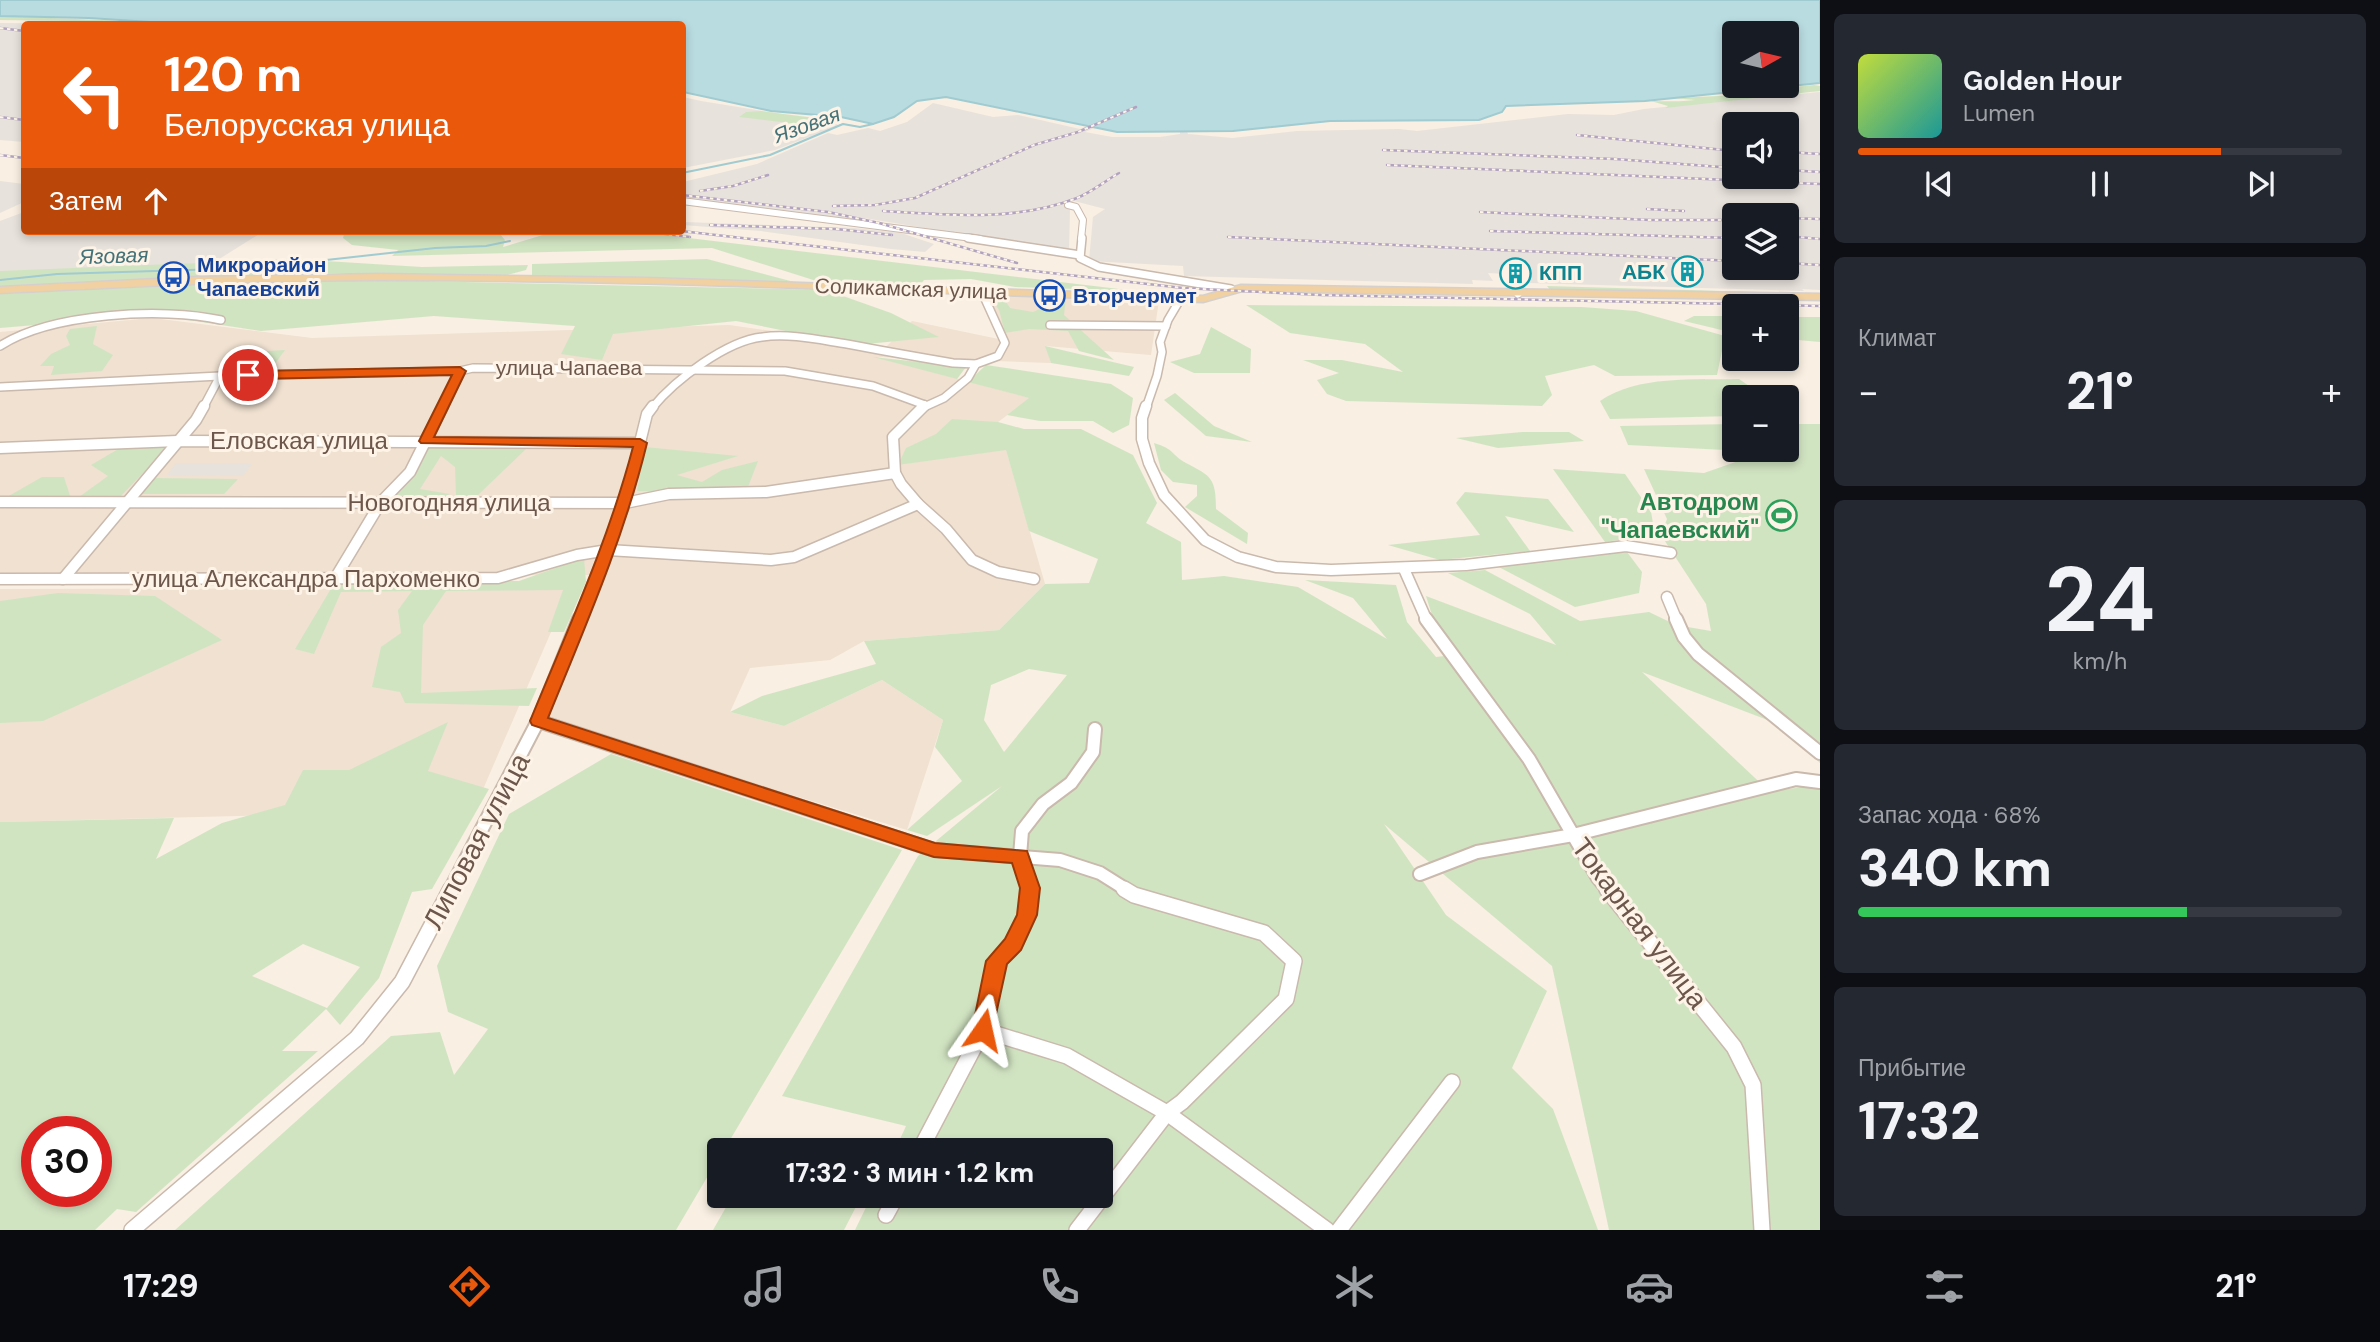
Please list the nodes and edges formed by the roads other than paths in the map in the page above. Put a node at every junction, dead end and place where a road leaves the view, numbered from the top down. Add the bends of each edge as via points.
1 (686, 201) edge
2 (1074, 205) dead end
3 (1080, 256) junction
4 (1504, 274) dead end
5 (1231, 289) junction
6 (0, 290) edge
7 (981, 290) junction
8 (1518, 294) junction
9 (1820, 297) edge
10 (1181, 299) junction
11 (221, 320) dead end
12 (1051, 325) dead end
13 (1166, 326) junction
14 (2, 340) edge
15 (976, 364) junction
16 (695, 368) junction
17 (460, 371) junction
18 (220, 376) junction
19 (0, 387) edge
20 (925, 405) junction
21 (178, 441) junction
22 (426, 441) junction
23 (640, 443) junction
24 (0, 448) edge
25 (895, 473) junction
26 (0, 502) edge
27 (126, 502) junction
28 (381, 502) junction
29 (625, 503) junction
30 (918, 504) junction
31 (608, 550) junction
32 (1671, 553) dead end
33 (1404, 569) junction
34 (0, 579) edge
35 (63, 579) junction
36 (1034, 579) dead end
37 (334, 580) junction
38 (1667, 597) dead end
39 (538, 721) junction
40 (1095, 729) dead end
41 (1820, 753) edge
42 (1820, 782) edge
43 (1573, 835) junction
44 (1020, 856) junction
45 (1420, 874) dead end
46 (983, 1030) junction
47 (1452, 1082) dead end
48 (1167, 1113) junction
49 (926, 1138) edge
50 (890, 1208) edge
51 (886, 1215) dead end
52 (132, 1230) edge
53 (1077, 1230) edge
54 (1327, 1230) edge
55 (1339, 1230) edge
56 (1762, 1230) edge

1 - 3 street via 899,227
2 - 3 street via 1083,220
3 - 5 street via 1099,267
4 - 8 street
5 - 8 main road, Соликамская улица
5 - 10 main road, Соликамская улица via 1210,298
6 - 7 main road, Соликамская улица via 381,276
7 - 10 main road, Соликамская улица
7 - 15 street via 1005,343 998,356
8 - 9 main road, Соликамская улица
10 - 13 street
11 - 14 street via 192,314 104,318
12 - 13 street
13 - 33 street via 1157,376 1142,418 1142,439 1164,495 1178,513 1205,540 1238,557 1276,567
15 - 16 street, Липовая улица via 784,336 749,340
15 - 20 street via 944,398
16 - 17 street, улица Чапаева
16 - 20 street, улица Чапаева via 813,375 873,386
16 - 23 street, Липовая улица via 670,386 647,414
17 - 18 street, улица Чапаева
17 - 22 street
18 - 19 street, улица Чапаева
18 - 21 street via 196,420
20 - 25 street via 893,437
21 - 22 street, Еловская улица
21 - 24 street, Еловская улица
21 - 27 street
22 - 23 street, Еловская улица
22 - 28 street via 410,472
23 - 29 street, Липовая улица
25 - 29 street, Новогодняя улица via 745,494 643,495
25 - 30 street
26 - 27 street, Новогодняя улица
27 - 28 street, Новогодняя улица
27 - 35 street
28 - 29 street, Новогодняя улица
28 - 37 street
29 - 31 street, Липовая улица
30 - 31 street, улица Александра Пархоменко via 800,555 771,560
30 - 36 street via 972,560 998,572
31 - 37 street, улица Александра Пархоменко via 498,578
31 - 39 street, Липовая улица
32 - 33 street via 1626,546
33 - 43 street, Токарная улица via 1428,624 1529,759
34 - 35 street, улица Александра Пархоменко
35 - 37 street, улица Александра Пархоменко
38 - 41 street via 1684,637 1698,654
39 - 44 street via 934,850
39 - 52 street, Липовая улица via 402,982 356,1038
40 - 44 street via 1093,752 1071,783 1043,804 1022,831
42 - 43 street via 1796,779
43 - 45 street via 1477,852
43 - 56 street, Токарная улица via 1598,877 1734,1047 1753,1085
44 - 46 street via 1030,888 1027,915 1013,944 997,961
44 - 48 street via 1060,860 1100,873 1134,895 1264,933 1294,961 1286,999
46 - 48 street via 1067,1055
46 - 49 street
47 - 55 street
48 - 53 street
48 - 54 street
50 - 51 street

